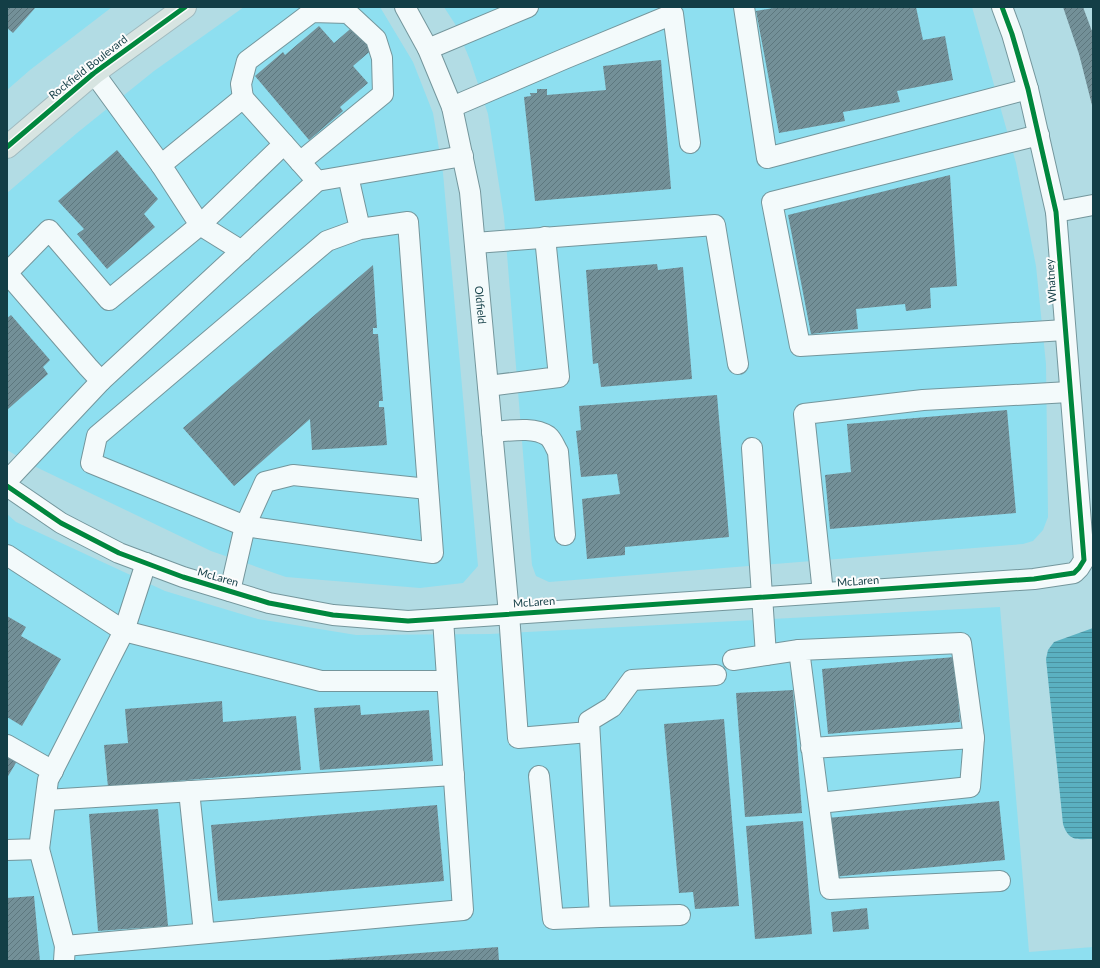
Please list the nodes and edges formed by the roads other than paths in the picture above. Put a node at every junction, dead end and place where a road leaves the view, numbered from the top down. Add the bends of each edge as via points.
1 (185, 7) edge
2 (405, 7) edge
3 (528, 7) edge
4 (744, 7) edge
5 (1002, 7) edge
6 (503, 12) edge
7 (428, 48) junction
8 (94, 73) junction
9 (1028, 89) junction
10 (243, 98) junction
11 (452, 107) junction
12 (1039, 135) junction
13 (690, 143) dead end
14 (284, 144) junction
15 (7, 147) edge
16 (463, 156) junction
17 (300, 162) junction
18 (161, 165) junction
19 (348, 176) junction
20 (317, 181) junction
21 (1093, 205) edge
22 (1056, 212) junction
23 (200, 225) junction
24 (360, 229) junction
25 (545, 237) junction
26 (475, 243) junction
27 (242, 251) junction
28 (1065, 330) junction
29 (738, 364) dead end
30 (101, 381) junction
31 (488, 386) junction
32 (1069, 392) junction
33 (492, 432) junction
34 (752, 448) dead end
35 (7, 481) edge
36 (7, 486) edge
37 (428, 489) junction
38 (245, 526) junction
39 (565, 535) dead end
40 (7, 555) edge
41 (1084, 560) joint
42 (146, 563) junction
43 (230, 591) junction
44 (823, 593) junction
45 (762, 597) junction
46 (509, 614) junction
47 (443, 619) junction
48 (124, 631) junction
49 (799, 650) junction
50 (766, 655) junction
51 (733, 660) dead end
52 (716, 675) dead end
53 (447, 681) junction
54 (589, 732) junction
55 (974, 738) junction
56 (7, 745) edge
57 (811, 748) junction
58 (53, 771) junction
59 (454, 775) junction
60 (539, 776) dead end
61 (189, 791) junction
62 (46, 800) junction
63 (819, 803) junction
64 (40, 849) junction
65 (7, 850) edge
66 (1000, 881) dead end
67 (680, 915) dead end
68 (600, 917) junction
69 (204, 933) junction
70 (65, 954) edge

1 - 8 main road, Rockfield Boulevard
2 - 7 street, Oldfield
3 - 6 street
4 - 9 street via 768,158
5 - 9 street, Whatney
6 - 7 street
7 - 11 street, Oldfield
8 - 15 main road, Rockfield Boulevard
8 - 18 street
9 - 12 street, Whatney
10 - 14 street
10 - 17 street via 240,84 247,61 312,12 348,13 376,39 382,58 383,94
10 - 18 street
11 - 13 street via 674,14
11 - 16 street, Oldfield
12 - 22 street, Whatney
12 - 28 street via 772,202 800,346
14 - 17 street
14 - 23 street
16 - 19 street
16 - 26 street, Oldfield via 470,192
17 - 20 street
18 - 23 street
19 - 20 street
19 - 24 street
20 - 27 street
21 - 22 street
22 - 28 street, Whatney
23 - 27 street
23 - 30 street via 109,300 49,230 7,273
24 - 37 street via 408,222
24 - 38 street via 327,241 97,436 91,463
25 - 26 street
25 - 29 street via 715,225
25 - 31 street via 559,377
26 - 31 street, Oldfield
27 - 30 street
28 - 32 street, Whatney
30 - 35 street
31 - 33 street, Oldfield
32 - 41 street, Whatney
32 - 44 street via 923,400 804,414
33 - 39 street via 527,430 548,436 554,443 558,452
33 - 46 street, Oldfield
34 - 45 street
36 - 42 street, McLaren via 61,523 119,553
37 - 38 street via 293,475 265,482
37 - 38 street via 433,553
38 - 43 street
40 - 48 street
41 - 44 street, McLaren via 1074,573 1034,579
42 - 43 street, McLaren
42 - 48 street
43 - 47 street, McLaren via 333,615 408,621
44 - 45 street, McLaren
45 - 46 street, McLaren
45 - 50 street
46 - 47 street, McLaren
46 - 54 street, Oldfield via 518,738
47 - 53 street
48 - 53 street via 321,681
48 - 58 street
49 - 50 street
49 - 55 street via 961,643
49 - 57 street
50 - 51 street
52 - 54 street via 632,680 612,707 588,720
53 - 59 street
54 - 68 street
55 - 57 street
55 - 63 street via 970,787
56 - 58 street
57 - 63 street
58 - 62 street via 48,780
59 - 61 street
59 - 69 street via 463,910
60 - 68 street via 554,919
61 - 62 street
61 - 69 street
62 - 64 street
63 - 66 street via 830,889
64 - 65 street
64 - 70 street
67 - 68 street
69 - 70 street

